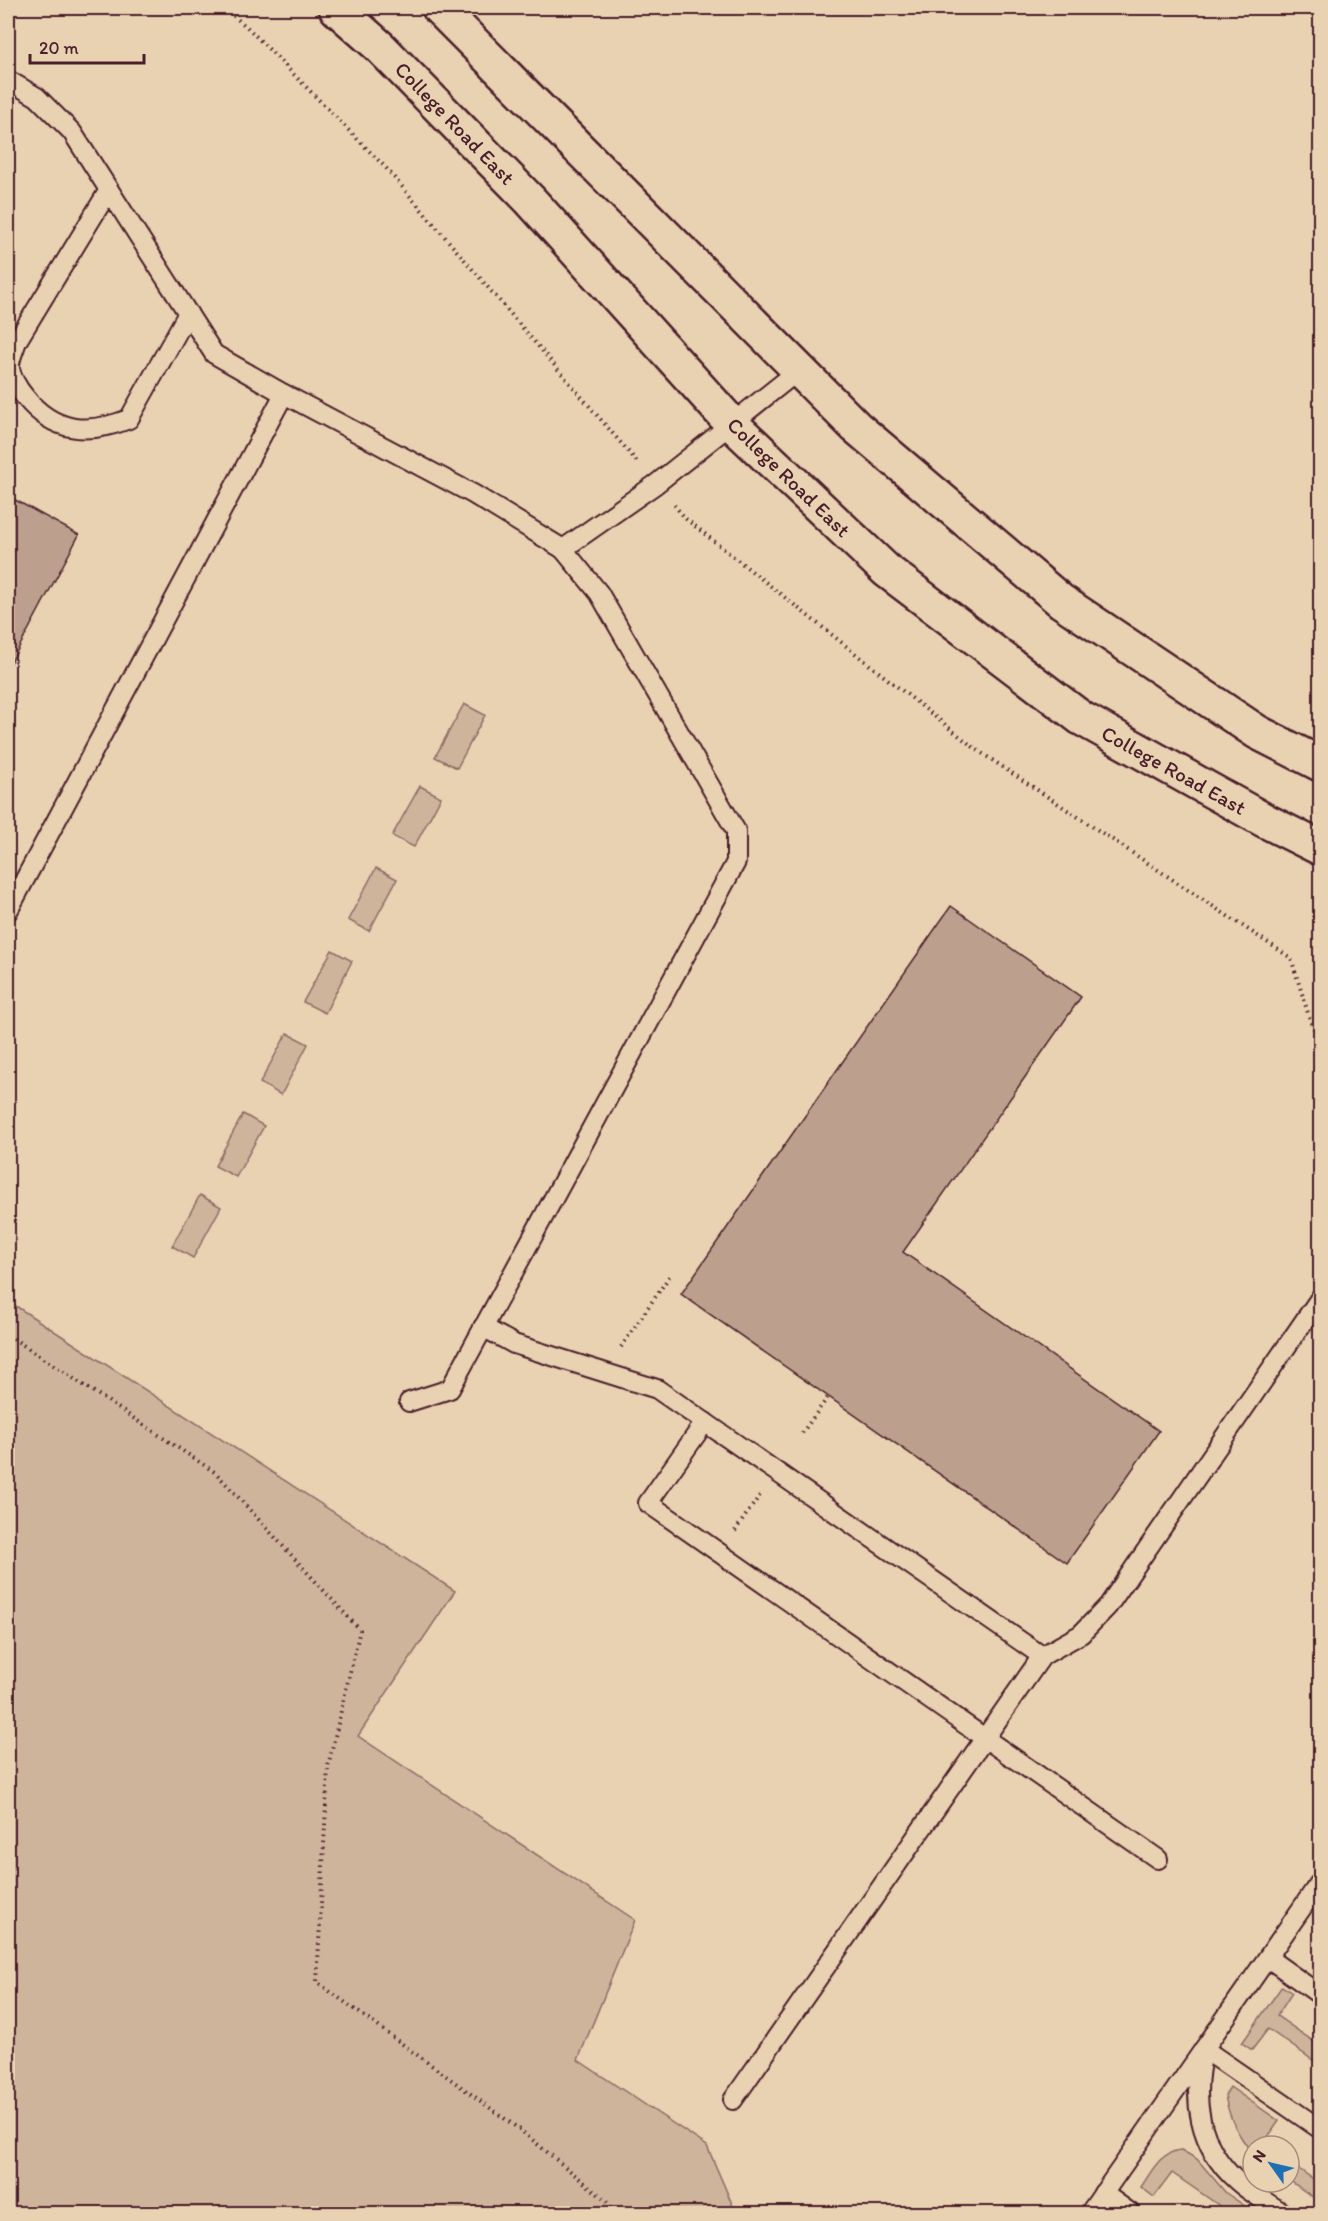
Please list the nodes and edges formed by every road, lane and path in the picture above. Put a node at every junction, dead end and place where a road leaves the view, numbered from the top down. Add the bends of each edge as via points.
1 (224, 8) edge
2 (336, 8) edge
3 (439, 8) edge
4 (8, 80) edge
5 (109, 190) junction
6 (188, 313) junction
7 (799, 370) junction
8 (284, 394) junction
9 (732, 424) junction
10 (656, 484) junction
11 (563, 549) junction
12 (1320, 764) edge
13 (1320, 848) edge
14 (8, 911) edge
15 (1320, 1036) edge
16 (671, 1274) dead end
17 (1320, 1298) edge
18 (483, 1327) junction
19 (8, 1335) edge
20 (621, 1348) dead end
21 (828, 1396) dead end
22 (409, 1402) dead end
23 (705, 1422) junction
24 (802, 1433) dead end
25 (762, 1492) dead end
26 (719, 1553) junction
27 (1042, 1656) junction
28 (985, 1737) junction
29 (1158, 1859) dead end
30 (1320, 1882) edge
31 (1268, 1958) junction
32 (1320, 1995) edge
33 (1204, 2049) junction
34 (733, 2100) dead end
35 (1320, 2129) edge
36 (1103, 2193) junction
37 (613, 2214) edge
38 (1089, 2214) edge
39 (1132, 2214) edge
40 (1284, 2214) edge

1 - 10 path via 386,168
2 - 9 street, College Road East via 380,47 530,200
3 - 7 street
4 - 5 lane via 37,97 72,132
5 - 6 lane
5 - 6 lane via 17,341 10,365 18,389 34,409 63,425 105,428 129,419
6 - 8 lane via 214,354
7 - 9 lane
7 - 12 street via 856,427 1061,601 1257,732
8 - 11 lane via 473,494
8 - 14 lane
9 - 10 lane
9 - 13 street, College Road East via 886,570 1080,718
10 - 11 lane
10 - 15 path via 686,519 977,750 1291,958 1312,1026
11 - 18 lane via 599,593 736,831 736,862
16 - 20 path
17 - 27 lane via 1108,1606 1081,1634
18 - 22 lane via 450,1389
18 - 23 lane via 514,1344 657,1389
19 - 37 path via 216,1473 360,1630 328,1766 316,1982 519,2129 608,2202
21 - 24 path
23 - 26 lane via 648,1503
23 - 27 lane
25 - 26 path
26 - 28 lane
27 - 28 lane
28 - 29 lane
28 - 34 lane
30 - 31 lane
31 - 32 lane
31 - 33 lane
33 - 35 lane
33 - 36 lane
33 - 40 lane via 1198,2071 1198,2111 1209,2148 1237,2181
36 - 38 lane
36 - 39 lane

